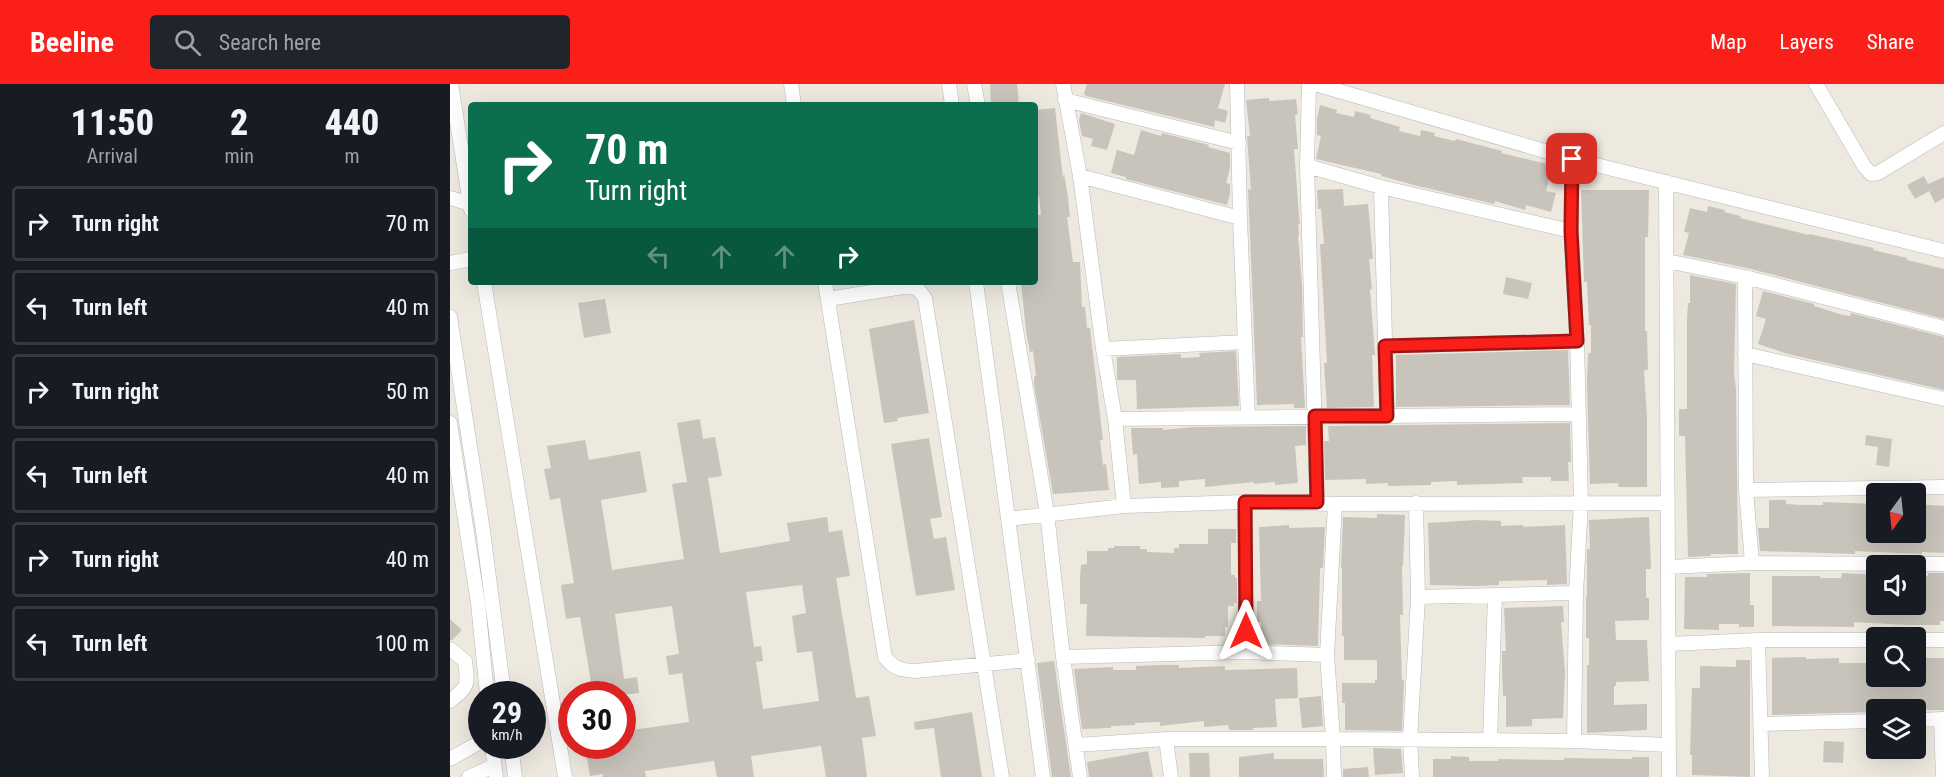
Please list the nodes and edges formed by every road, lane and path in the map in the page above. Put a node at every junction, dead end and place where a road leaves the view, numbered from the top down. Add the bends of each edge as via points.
1 (451, 84) edge
2 (791, 84) edge
3 (949, 84) edge
4 (974, 84) edge
5 (1063, 84) edge
6 (1237, 84) edge
7 (1309, 84) edge
8 (1315, 84) edge
9 (1816, 84) edge
10 (1065, 100) junction
11 (794, 102) edge
12 (952, 102) edge
13 (977, 102) edge
14 (1944, 133) edge
15 (1239, 143) junction
16 (1572, 159) junction
17 (1307, 166) junction
18 (1080, 176) junction
19 (1666, 182) junction
20 (1381, 187) junction
21 (468, 189) edge
22 (450, 198) edge
23 (468, 206) edge
24 (1240, 218) junction
25 (1571, 231) junction
26 (1944, 251) edge
27 (468, 260) edge
28 (1667, 261) junction
29 (450, 263) edge
30 (1744, 277) junction
31 (484, 285) edge
32 (826, 285) edge
33 (976, 285) edge
34 (1009, 285) edge
35 (828, 299) junction
36 (450, 317) edge
37 (1944, 328) edge
38 (1577, 341) junction
39 (1245, 342) junction
40 (1385, 346) junction
41 (1103, 349) junction
42 (1745, 354) junction
43 (1944, 399) edge
44 (1577, 414) junction
45 (1315, 416) junction
46 (1387, 416) junction
47 (1248, 417) junction
48 (1115, 419) junction
49 (450, 423) edge
50 (1944, 488) edge
51 (1746, 490) junction
52 (1245, 502) junction
53 (1317, 502) junction
54 (1416, 503) junction
55 (1581, 503) junction
56 (1668, 503) junction
57 (1335, 504) junction
58 (1124, 506) junction
59 (1047, 513) junction
60 (1008, 519) junction
61 (1752, 562) junction
62 (1944, 564) edge
63 (1668, 567) junction
64 (1576, 593) junction
65 (1494, 596) junction
66 (1418, 597) junction
67 (1758, 640) junction
68 (1866, 640) edge
69 (1926, 640) edge
70 (1944, 640) edge
71 (1668, 644) junction
72 (498, 646) junction
73 (482, 647) junction
74 (450, 649) edge
75 (1246, 652) junction
76 (1327, 655) junction
77 (1063, 657) junction
78 (1028, 660) junction
79 (984, 663) junction
80 (486, 681) edge
81 (502, 681) edge
82 (450, 701) edge
83 (1942, 719) edge
84 (1926, 720) edge
85 (1866, 721) edge
86 (1760, 724) junction
87 (1166, 739) junction
88 (1333, 739) junction
89 (1410, 740) junction
90 (1490, 740) junction
91 (1574, 741) junction
92 (1076, 745) junction
93 (1668, 745) junction
94 (468, 749) edge
95 (450, 759) edge
96 (513, 759) edge
97 (495, 771) edge
98 (469, 777) edge
99 (515, 777) edge
100 (565, 777) edge
101 (1002, 777) edge
102 (1043, 777) edge
103 (1080, 777) edge
104 (1172, 777) edge
105 (1334, 777) edge
106 (1413, 777) edge
107 (1669, 777) edge
108 (1762, 777) edge
109 (1942, 777) edge

1 - 21 street
2 - 11 street
3 - 12 street
4 - 13 street
5 - 10 street
6 - 15 street
7 - 17 street
8 - 16 street
9 - 14 street via 1871,174
10 - 15 street
10 - 18 street
15 - 24 street
16 - 19 street
16 - 25 street
17 - 20 street
17 - 45 street
18 - 24 street
18 - 41 street
19 - 26 street
19 - 28 street
20 - 25 street
20 - 40 street
22 - 23 street
24 - 39 street
25 - 38 street
27 - 29 street
28 - 30 street
28 - 56 street
30 - 37 street
30 - 42 street
31 - 100 street
32 - 35 street
33 - 60 street
34 - 59 street
35 - 79 street via 885,657 892,667 915,671
35 - 79 street via 903,287 917,288 925,298
36 - 72 street
38 - 40 street
38 - 44 street
39 - 41 street
39 - 47 street
40 - 46 street
41 - 48 street
42 - 43 street
42 - 51 street
44 - 46 street
44 - 55 street
45 - 46 street
45 - 47 street
45 - 53 street
47 - 48 street
48 - 58 street
49 - 73 street
50 - 51 street
51 - 61 street
52 - 53 street
52 - 58 street
52 - 75 street
53 - 57 street
54 - 55 street
54 - 57 street
54 - 66 street
55 - 56 street
55 - 64 street
56 - 63 street
57 - 76 street
58 - 59 street
59 - 60 street
59 - 77 street
60 - 78 street
61 - 62 street
61 - 63 street
63 - 71 street
64 - 65 street
64 - 91 street
65 - 66 street
65 - 90 street
66 - 89 street
67 - 68 street
67 - 71 street
67 - 86 street
69 - 70 street
71 - 93 street
72 - 73 street
72 - 81 street
73 - 80 street
74 - 82 street via 465,661 467,683
75 - 76 street
75 - 77 street
76 - 88 street
77 - 92 street
78 - 79 street
78 - 102 street
79 - 101 street
83 - 84 street
83 - 109 street
85 - 86 street
86 - 108 street
87 - 88 street
87 - 92 street
87 - 104 street
88 - 89 street
88 - 105 street
89 - 90 street
89 - 106 street
90 - 91 street
91 - 93 street
92 - 103 street
93 - 107 street
94 - 95 street
96 - 99 street
97 - 98 street

